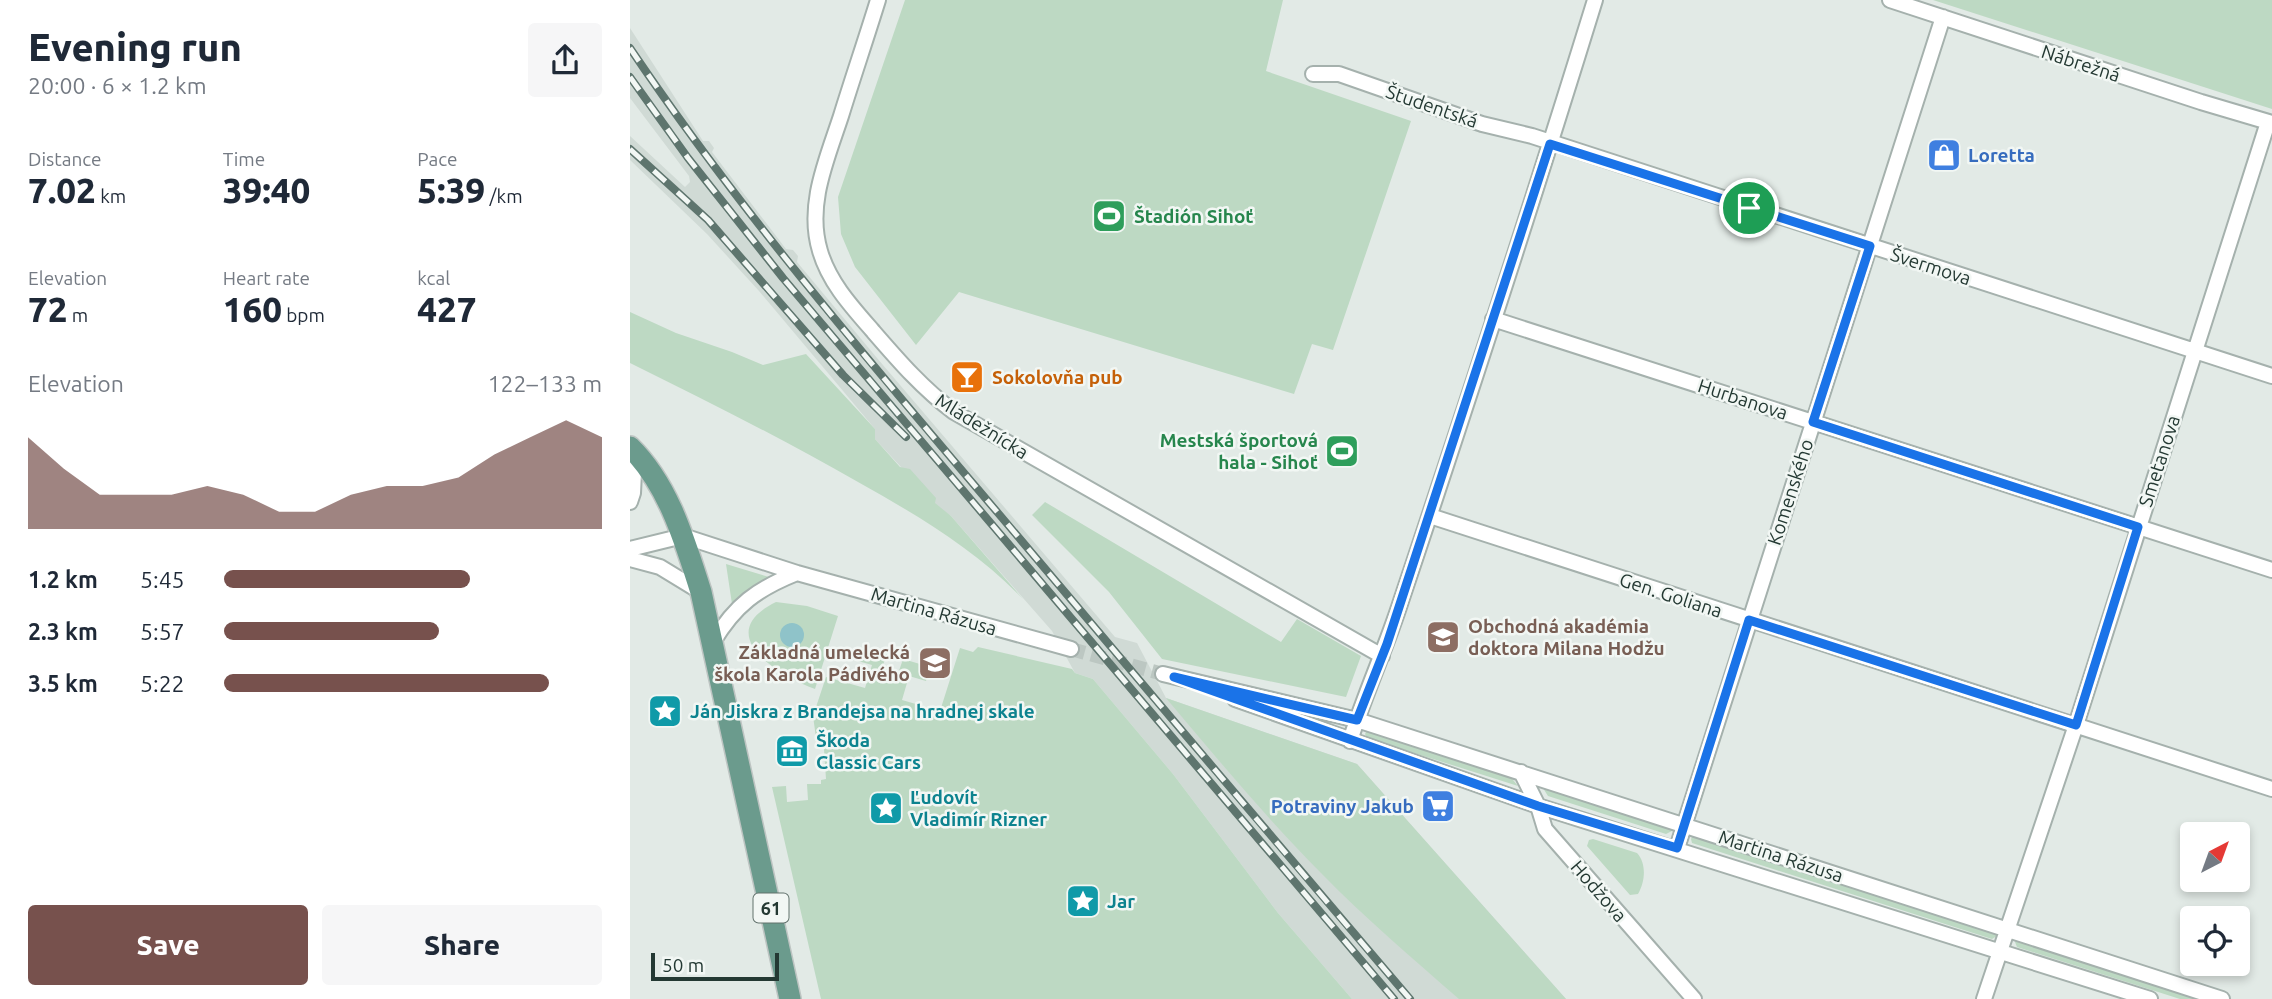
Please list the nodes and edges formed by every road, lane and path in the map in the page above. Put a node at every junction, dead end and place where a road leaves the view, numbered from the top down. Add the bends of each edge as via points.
1 (878, 0) edge
2 (1595, 0) edge
3 (1890, 0) edge
4 (1943, 17) junction
5 (1313, 74) dead end
6 (2270, 123) edge
7 (1550, 144) junction
8 (1870, 246) junction
9 (1493, 318) junction
10 (2195, 351) junction
11 (2272, 376) edge
12 (1813, 422) junction
13 (632, 450) edge
14 (630, 502) edge
15 (1430, 516) junction
16 (2138, 527) junction
17 (683, 536) junction
18 (630, 549) edge
19 (630, 559) edge
20 (2272, 570) edge
21 (797, 573) junction
22 (701, 592) junction
23 (1749, 620) junction
24 (713, 642) junction
25 (1071, 649) tunnel mouth
26 (1382, 656) junction
27 (1357, 720) junction
28 (2076, 725) junction
29 (1350, 741) junction
30 (1521, 772) junction
31 (2272, 789) edge
32 (1538, 806) junction
33 (1684, 825) junction
34 (1677, 848) junction
35 (2007, 929) junction
36 (2001, 951) junction
37 (790, 999) edge
38 (1694, 999) edge
39 (1984, 999) edge
40 (2150, 999) edge
41 (2222, 999) edge

1 - 26 street, Mládežnícka via 816,203 819,248 845,298 916,382 954,412
2 - 7 street
3 - 4 street, Nábrežná
4 - 6 street, Nábrežná
4 - 8 street, Komenského
5 - 7 street, Študentská via 1339,74
6 - 10 street, Smetanova
7 - 8 street, Švermova
7 - 9 street
8 - 10 street, Švermova
8 - 12 street, Komenského
9 - 12 street, Hurbanova
9 - 15 street
10 - 11 street, Švermova
10 - 16 street, Smetanova
12 - 16 street, Hurbanova
12 - 23 street, Komenského
13 - 14 street
13 - 17 main road, 61 via 659,484
15 - 23 street, Gen. Goliana
15 - 26 street
16 - 20 street, Hurbanova
16 - 28 street, Smetanova
17 - 18 street
17 - 21 street, Martina Rázusa
17 - 22 main road, 61
19 - 22 street via 660,567
21 - 24 street via 746,600
21 - 25 street, Martina Rázusa
22 - 24 main road, 61
23 - 28 street, Gen. Goliana
23 - 33 street, Komenského
24 - 37 main road, 61
26 - 27 street
27 - 29 street
27 - 29 street, Martina Rázusa via 1169,675
27 - 30 street, Martina Rázusa
28 - 31 street, Gen. Goliana
28 - 35 street, Smetanova
29 - 32 street, Martina Rázusa
30 - 32 street, Hodžova
30 - 33 street, Martina Rázusa
32 - 34 street, Martina Rázusa
32 - 38 street, Hodžova via 1545,829
33 - 34 street, Komenského
33 - 35 street, Martina Rázusa
34 - 36 street, Martina Rázusa
35 - 36 street, Smetanova
35 - 41 street, Martina Rázusa
36 - 39 street, Smetanova
36 - 40 street, Martina Rázusa

